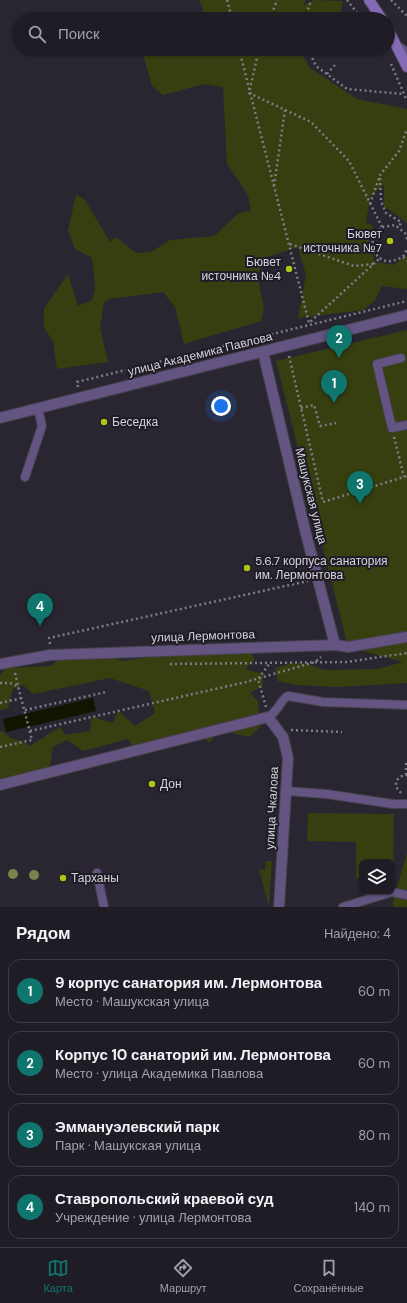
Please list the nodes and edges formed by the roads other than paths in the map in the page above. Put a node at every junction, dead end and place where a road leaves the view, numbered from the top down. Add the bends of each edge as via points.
1 (370, 0) edge
2 (378, 12) edge
3 (396, 44) joint
4 (407, 52) edge
5 (407, 67) edge
6 (407, 315) edge
7 (263, 352) junction
8 (401, 358) dead end
9 (38, 409) junction
10 (0, 418) edge
11 (407, 425) edge
12 (25, 477) dead end
13 (407, 637) edge
14 (335, 645) junction
15 (0, 664) edge
16 (407, 705) edge
17 (268, 717) junction
18 (0, 785) edge
19 (286, 791) junction
20 (407, 804) edge
21 (97, 873) dead end
22 (395, 893) edge
23 (382, 895) edge
24 (407, 895) edge
25 (104, 907) edge
26 (279, 907) edge
27 (343, 907) edge

1 - 2 street
3 - 4 lane
3 - 5 street
6 - 7 street, улица Академика Павлова
7 - 9 street, улица Академика Павлова
7 - 14 street, Машукская улица
8 - 11 lane via 377,364 392,428
9 - 10 street, улица Академика Павлова
9 - 12 lane via 42,426
13 - 14 street, улица Лермонтова via 348,646
14 - 15 street, улица Лермонтова via 50,654
16 - 17 lane via 323,702 288,696 276,713
17 - 18 street
17 - 19 street, улица Чкалова via 286,743
19 - 20 lane
19 - 26 street, улица Чкалова
21 - 25 lane
22 - 24 lane
23 - 27 lane

